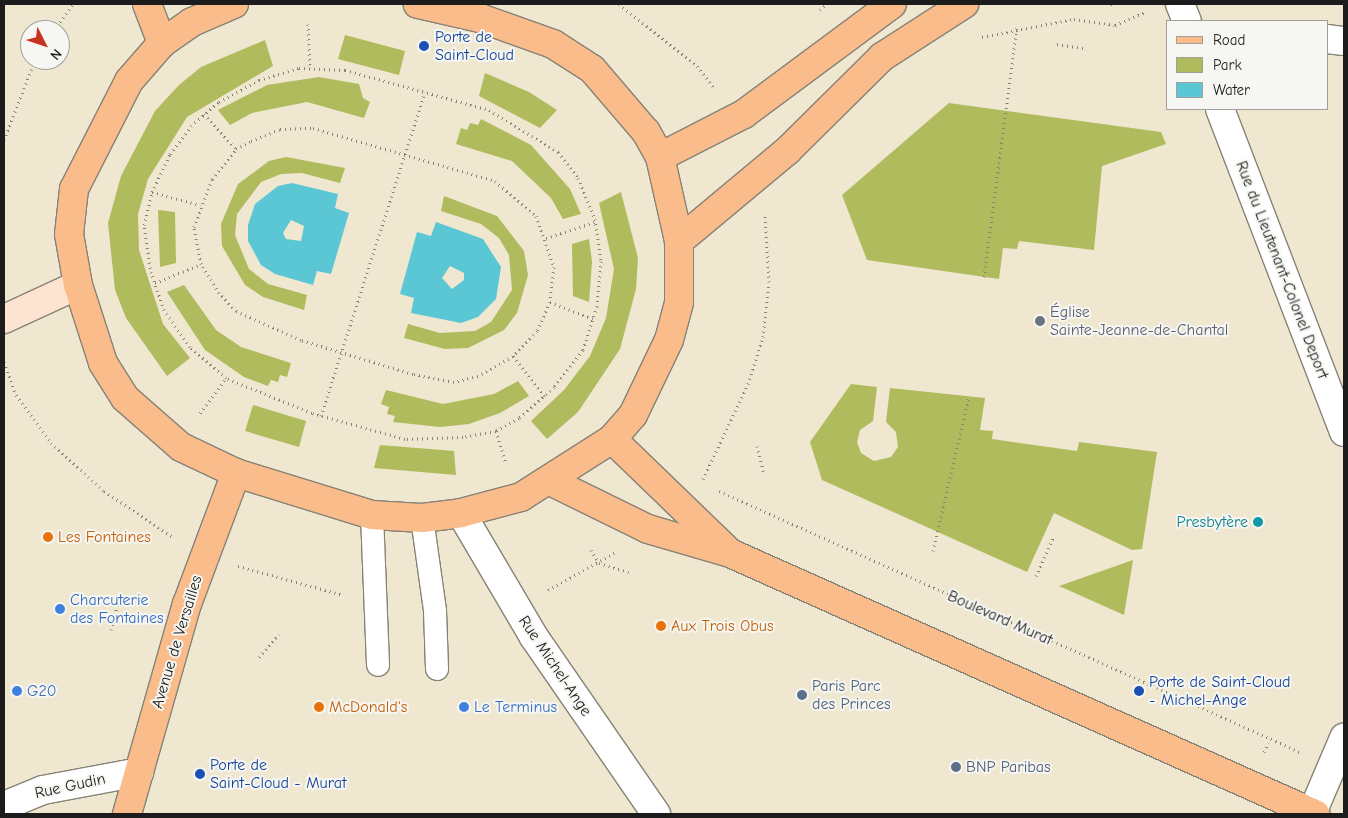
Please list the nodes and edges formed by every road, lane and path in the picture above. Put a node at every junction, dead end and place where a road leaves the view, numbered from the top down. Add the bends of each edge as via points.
1 (73, 4) edge
2 (147, 4) edge
3 (234, 4) edge
4 (418, 4) edge
5 (618, 4) edge
6 (892, 4) edge
7 (952, 6) edge
8 (61, 20) edge
9 (1130, 21) dead end
10 (308, 24) dead end
11 (1328, 39) edge
12 (1344, 41) edge
13 (162, 44) junction
14 (1057, 44) dead end
15 (1087, 50) dead end
16 (697, 66) dead end
17 (310, 68) junction
18 (31, 70) edge
19 (425, 92) junction
20 (1220, 110) edge
21 (204, 114) junction
22 (4, 140) edge
23 (236, 149) junction
24 (404, 154) junction
25 (660, 156) junction
26 (152, 192) junction
27 (200, 205) junction
28 (765, 211) dead end
29 (596, 222) junction
30 (546, 238) junction
31 (679, 241) junction
32 (201, 264) junction
33 (984, 277) dead end
34 (155, 282) junction
35 (78, 285) junction
36 (550, 302) junction
37 (4, 319) edge
38 (593, 319) junction
39 (341, 355) junction
40 (513, 356) junction
41 (4, 362) edge
42 (226, 378) junction
43 (544, 396) junction
44 (969, 396) dead end
45 (200, 413) dead end
46 (321, 416) junction
47 (496, 431) junction
48 (1344, 432) edge
49 (612, 439) junction
50 (757, 446) dead end
51 (718, 453) dead end
52 (507, 466) dead end
53 (236, 472) junction
54 (764, 475) dead end
55 (550, 481) junction
56 (701, 482) dead end
57 (461, 513) junction
58 (372, 515) junction
59 (422, 518) junction
60 (162, 531) dead end
61 (1053, 538) dead end
62 (591, 550) dead end
63 (619, 550) dead end
64 (933, 551) dead end
65 (730, 553) junction
66 (599, 563) junction
67 (629, 572) dead end
68 (1036, 576) dead end
69 (550, 590) dead end
70 (119, 598) dead end
71 (111, 630) dead end
72 (279, 634) dead end
73 (259, 657) dead end
74 (378, 665) dead end
75 (437, 669) dead end
76 (1344, 738) edge
77 (1301, 752) dead end
78 (139, 772) junction
79 (4, 806) edge
80 (127, 814) edge
81 (656, 814) edge
82 (1313, 814) edge

1 - 8 path
2 - 13 main road
3 - 13 main road via 192,22
4 - 25 main road via 480,18 561,49 592,69 646,132
5 - 16 path
6 - 25 main road via 744,114
7 - 31 main road via 882,57 787,151
9 - 33 path via 1116,25 1074,20 1017,27
10 - 17 path
11 - 12 street
13 - 35 main road via 130,82 74,189 69,234
14 - 15 path
17 - 19 path via 345,70
17 - 21 path via 259,80
18 - 22 path
19 - 24 path
19 - 29 path via 489,110 558,152 578,178
20 - 48 street, Rue du Lieutenant-Colonel Deport
21 - 23 path
21 - 26 path via 170,154
23 - 24 path via 280,129 313,128
23 - 27 path via 212,179
24 - 30 path via 495,182 536,216
24 - 39 path
25 - 31 main road
26 - 27 path
26 - 34 path via 144,225
27 - 32 path via 194,227
28 - 51 path via 769,282 763,337
29 - 30 path
29 - 38 path via 601,261
30 - 36 path via 554,267
31 - 49 main road via 679,302 669,340 633,415
32 - 34 path
32 - 39 path via 236,311
34 - 42 path via 164,310 190,347
35 - 37 main road
35 - 53 main road via 103,363 125,398 181,447
36 - 38 path
36 - 40 path via 537,331
38 - 43 path via 583,350
39 - 40 path via 454,382 478,376
39 - 46 path
40 - 43 path
41 - 60 path via 16,395 51,443 104,491
42 - 45 path
42 - 46 path
43 - 47 path via 519,418
44 - 64 path
46 - 47 path via 405,439
47 - 52 path
49 - 55 main road
49 - 65 main road
50 - 54 path
53 - 58 main road
53 - 78 main road, Avenue de Versailles via 187,604
55 - 57 main road via 521,497
55 - 65 main road via 648,529
56 - 77 path, Boulevard Murat
57 - 59 main road
57 - 81 street, Rue Michel-Ange via 534,637
58 - 59 main road
58 - 74 lane
59 - 75 lane via 435,611
61 - 68 path
62 - 66 path
63 - 66 path
65 - 82 main road
66 - 67 path
66 - 69 path
70 - 71 path
72 - 73 path
76 - 82 street
78 - 79 street, Rue Gudin via 42,790
78 - 80 main road, Avenue de Versailles

